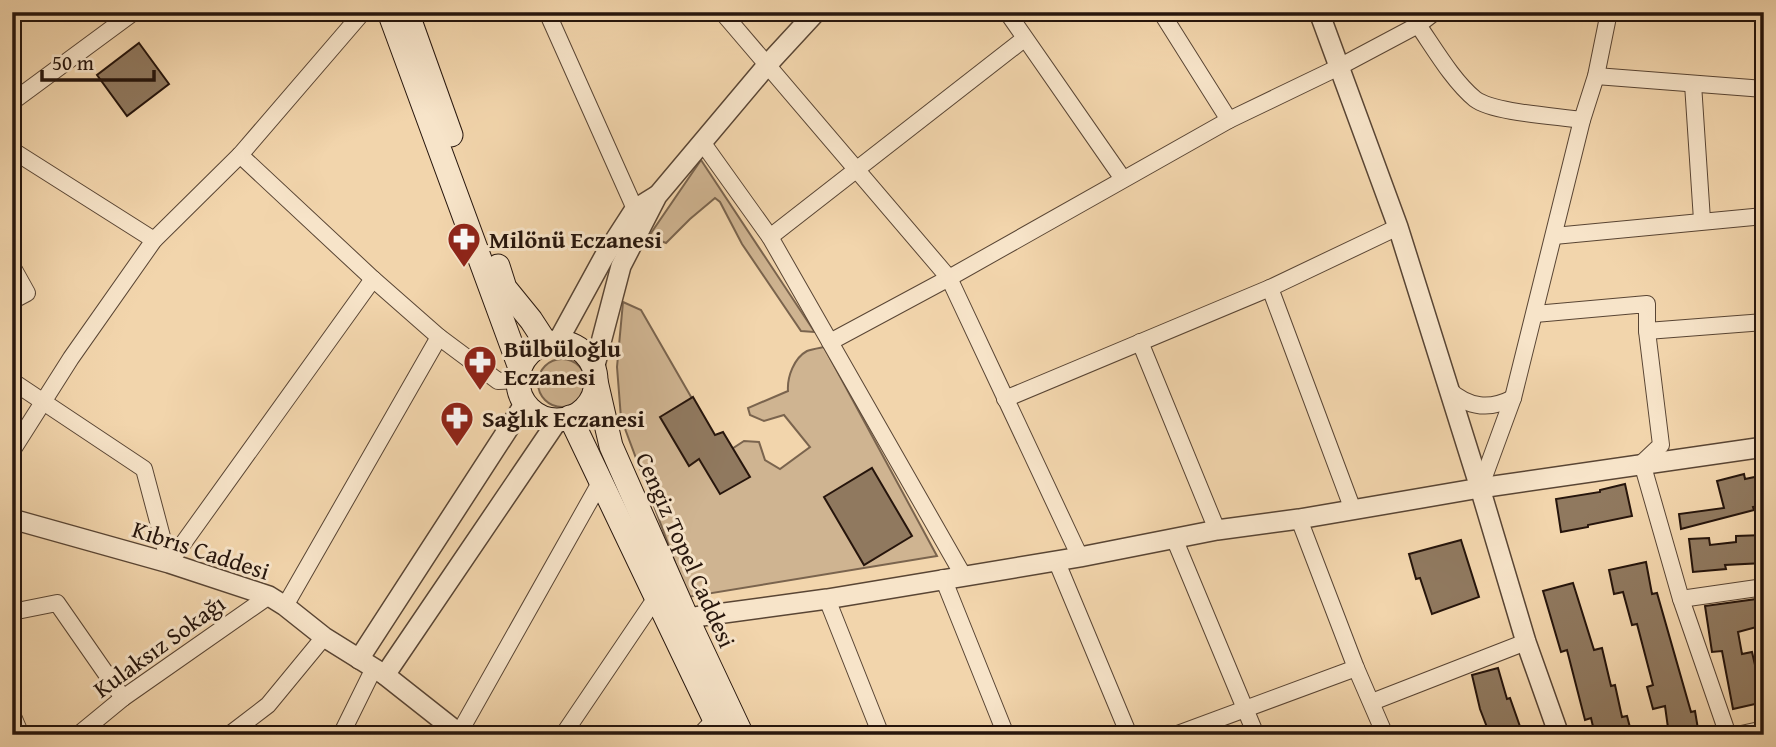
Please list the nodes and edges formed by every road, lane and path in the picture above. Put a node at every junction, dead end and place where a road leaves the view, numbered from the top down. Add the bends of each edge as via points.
1 (134, 12) edge
2 (363, 12) edge
3 (389, 12) edge
4 (407, 12) edge
5 (547, 12) edge
6 (722, 12) edge
7 (816, 12) edge
8 (1007, 12) edge
9 (1161, 12) edge
10 (1319, 12) edge
11 (1435, 12) edge
12 (1609, 12) edge
13 (1418, 25) junction
14 (1024, 39) junction
15 (768, 64) junction
16 (1339, 67) junction
17 (1596, 76) junction
18 (1693, 84) junction
19 (1764, 89) edge
20 (12, 102) edge
21 (1229, 120) junction
22 (1582, 120) junction
23 (702, 142) junction
24 (13, 153) edge
25 (240, 155) junction
26 (856, 169) junction
27 (1123, 179) junction
28 (657, 196) junction
29 (635, 209) junction
30 (1764, 216) edge
31 (1702, 220) junction
32 (1398, 227) junction
33 (1554, 236) junction
34 (770, 237) junction
35 (154, 240) junction
36 (12, 267) edge
37 (950, 278) junction
38 (373, 279) junction
39 (1270, 288) junction
40 (12, 301) edge
41 (1535, 314) junction
42 (1764, 322) edge
43 (1647, 331) junction
44 (439, 337) junction
45 (552, 342) junction
46 (830, 342) junction
47 (1140, 342) junction
48 (519, 374) junction
49 (595, 375) junction
50 (12, 381) edge
51 (1449, 390) junction
52 (1513, 398) junction
53 (1006, 399) junction
54 (43, 401) junction
55 (525, 403) junction
56 (564, 419) junction
57 (1764, 446) edge
58 (12, 451) edge
59 (1642, 463) junction
60 (601, 481) junction
61 (1480, 488) junction
62 (1353, 510) junction
63 (12, 519) edge
64 (1299, 519) junction
65 (1217, 530) junction
66 (1174, 538) junction
67 (1080, 557) junction
68 (1056, 560) junction
69 (169, 563) junction
70 (963, 575) junction
71 (943, 578) junction
72 (1764, 586) edge
73 (657, 596) junction
74 (827, 599) junction
75 (1681, 599) junction
76 (277, 601) junction
77 (12, 612) edge
78 (687, 618) junction
79 (324, 637) junction
80 (1526, 642) junction
81 (372, 667) junction
82 (1356, 668) junction
83 (124, 698) junction
84 (1372, 702) junction
85 (1245, 708) junction
86 (12, 714) edge
87 (712, 729) edge
88 (1764, 729) edge
89 (459, 734) edge
90 (21, 735) edge
91 (78, 735) edge
92 (229, 735) edge
93 (341, 735) edge
94 (563, 735) edge
95 (743, 735) edge
96 (881, 735) edge
97 (1006, 735) edge
98 (1129, 735) edge
99 (1175, 735) edge
100 (1256, 735) edge
101 (1385, 735) edge
102 (1559, 735) edge
103 (1728, 735) edge
104 (1737, 735) edge

1 - 20 street
2 - 25 street
3 - 48 main road
4 - 45 main road via 505,288
5 - 29 street
6 - 15 street
7 - 15 street
8 - 14 street
9 - 21 street
10 - 16 street
11 - 13 street
12 - 17 street
13 - 16 street
13 - 22 street via 1450,71 1490,107
14 - 26 street
14 - 27 street
15 - 23 street
15 - 26 street
16 - 21 street
16 - 32 street
17 - 18 street
17 - 22 street
18 - 19 street
18 - 31 street
21 - 27 street
22 - 33 street
23 - 28 street
23 - 34 street
24 - 35 street
25 - 35 street
25 - 38 street
26 - 34 street
26 - 37 street
27 - 37 street
28 - 29 street
28 - 49 street via 621,266
29 - 45 street
30 - 31 street
31 - 33 street
32 - 39 street
32 - 51 street
33 - 41 street
34 - 46 street
35 - 54 street
36 - 40 street via 27,292
37 - 46 street
37 - 53 street
38 - 44 street
38 - 69 street
39 - 47 street
39 - 62 street
41 - 43 street via 1647,304
41 - 52 street
42 - 43 street
43 - 59 street via 1661,445
44 - 48 street via 498,381
44 - 76 street
45 - 48 main road via 535,348
45 - 49 main road via 580,349
46 - 70 street
47 - 53 street
47 - 65 street
48 - 55 main road
49 - 56 main road via 589,403
49 - 78 main road, Cengiz Topel Caddesi via 611,446
50 - 54 street
51 - 52 street via 1457,398 1483,406
51 - 61 street
52 - 61 street
53 - 67 street
54 - 58 street
54 - 69 street via 144,469
55 - 56 main road via 546,418
55 - 81 street
56 - 60 main road, Cengiz Topel Caddesi
56 - 81 street
57 - 59 street
59 - 61 street
59 - 75 street
60 - 73 main road, Cengiz Topel Caddesi
60 - 89 street
61 - 62 street
61 - 80 street
62 - 64 street
63 - 69 street, Kıbrıs Caddesi
64 - 65 street
64 - 82 street
65 - 66 street
66 - 67 street
66 - 85 street
67 - 68 street
68 - 70 street
68 - 98 street
69 - 76 street, Kıbrıs Caddesi
70 - 71 street
71 - 74 street
71 - 97 street
72 - 75 street
73 - 87 main road, Cengiz Topel Caddesi
73 - 94 street
74 - 78 street
74 - 96 street
75 - 103 street
76 - 79 street, Kıbrıs Caddesi
76 - 83 street, Kulaksız Sokağı
77 - 83 street via 57,603
78 - 95 main road, Cengiz Topel Caddesi
79 - 81 street, Kıbrıs Caddesi
79 - 92 street via 268,705
80 - 84 street
80 - 102 street
81 - 89 street, Kıbrıs Caddesi
81 - 93 street
82 - 84 street
82 - 85 street
83 - 91 street, Kulaksız Sokağı
84 - 101 street
85 - 99 street
85 - 100 street
86 - 90 street
88 - 104 street

